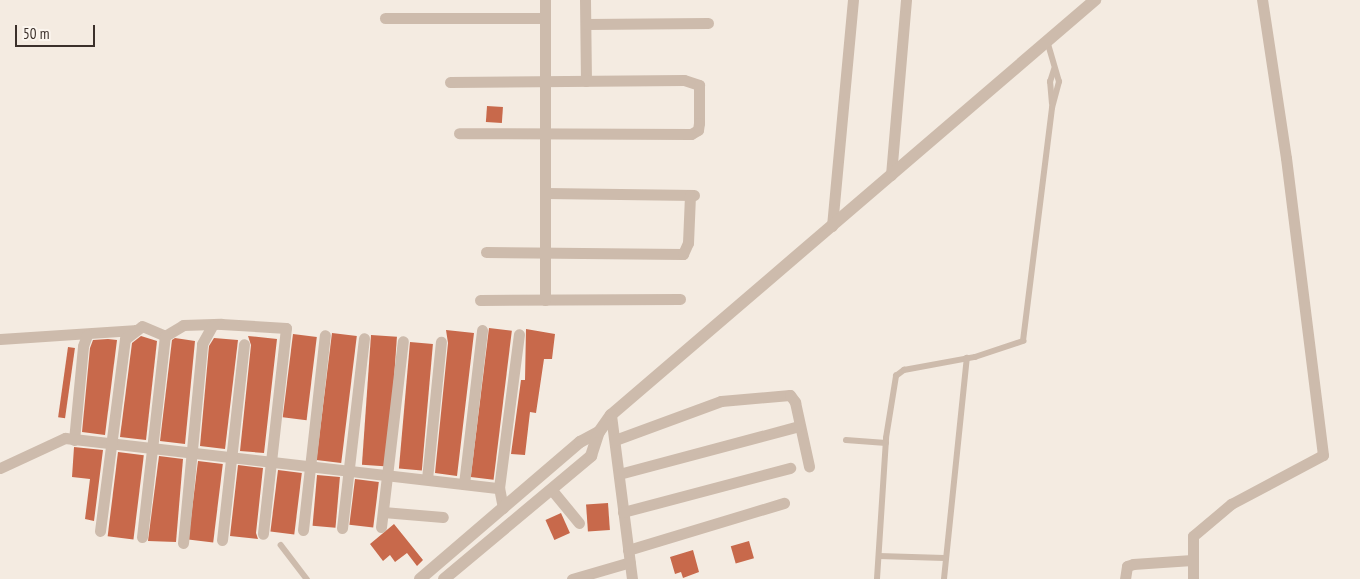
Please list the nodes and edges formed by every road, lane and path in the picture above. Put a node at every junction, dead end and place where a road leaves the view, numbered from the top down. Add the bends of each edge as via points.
1 (545, 0) edge
2 (585, 0) edge
3 (852, 0) edge
4 (906, 0) edge
5 (1095, 0) edge
6 (1262, 0) edge
7 (385, 18) dead end
8 (545, 18) junction
9 (708, 23) dead end
10 (586, 24) junction
11 (1047, 41) junction
12 (450, 82) dead end
13 (545, 82) junction
14 (586, 82) junction
15 (459, 134) dead end
16 (545, 134) junction
17 (891, 175) junction
18 (546, 193) junction
19 (832, 226) junction
20 (486, 252) dead end
21 (546, 253) junction
22 (680, 299) dead end
23 (480, 300) dead end
24 (545, 300) junction
25 (212, 326) junction
26 (134, 330) junction
27 (482, 330) dead end
28 (519, 334) dead end
29 (87, 335) junction
30 (325, 335) dead end
31 (165, 336) junction
32 (364, 338) dead end
33 (0, 339) edge
34 (403, 341) dead end
35 (441, 342) dead end
36 (244, 344) dead end
37 (967, 358) junction
38 (611, 415) junction
39 (799, 426) junction
40 (599, 432) junction
41 (74, 440) junction
42 (614, 440) junction
43 (846, 440) dead end
44 (886, 443) junction
45 (113, 444) junction
46 (152, 448) junction
47 (191, 453) junction
48 (232, 457) junction
49 (270, 462) junction
50 (310, 466) junction
51 (808, 466) dead end
52 (0, 468) edge
53 (790, 468) dead end
54 (349, 470) junction
55 (387, 474) junction
56 (619, 474) junction
57 (427, 479) junction
58 (464, 484) junction
59 (498, 488) junction
60 (551, 489) junction
61 (784, 503) dead end
62 (503, 508) junction
63 (383, 512) junction
64 (623, 512) junction
65 (443, 517) dead end
66 (579, 523) dead end
67 (381, 527) dead end
68 (342, 528) dead end
69 (303, 530) dead end
70 (100, 531) dead end
71 (263, 534) dead end
72 (142, 537) dead end
73 (222, 540) dead end
74 (183, 542) dead end
75 (282, 545) dead end
76 (629, 556) junction
77 (879, 556) junction
78 (944, 558) junction
79 (1192, 560) junction
80 (307, 579) edge
81 (420, 579) edge
82 (444, 579) edge
83 (572, 579) edge
84 (632, 579) edge
85 (877, 579) edge
86 (944, 579) edge
87 (1125, 579) edge
88 (1193, 579) edge

1 - 8 street
2 - 10 street
3 - 19 street
4 - 17 street
5 - 11 street
6 - 79 street via 1286,158 1323,455 1231,504 1193,536
7 - 8 street
8 - 13 street
9 - 10 street
10 - 14 street
11 - 17 street
11 - 37 lane via 1059,82 1052,108 1023,341
12 - 13 street
13 - 14 street
13 - 16 street
14 - 16 street via 694,82 699,85 698,130 691,134
15 - 16 street
16 - 18 street
17 - 19 street
18 - 21 street
18 - 21 street via 692,195 688,243 683,254
19 - 38 street
20 - 21 street
21 - 24 street
22 - 24 street
23 - 24 street
25 - 31 street via 183,325
25 - 47 street via 202,344
25 - 49 street via 286,328
26 - 29 street via 121,328
26 - 31 street via 142,326
26 - 45 street via 125,339
27 - 58 street
28 - 59 street
29 - 33 street
29 - 41 street via 83,346
30 - 50 street
31 - 46 street
32 - 54 street
34 - 55 street
35 - 57 street
36 - 48 street
37 - 44 lane via 904,370 896,376
37 - 78 lane
38 - 40 street
38 - 42 street
39 - 42 street via 795,402 790,395 777,395 721,401
39 - 51 street
39 - 56 street
40 - 60 street via 591,456
40 - 62 street via 580,442
41 - 45 street
41 - 52 street via 65,438
42 - 56 street
43 - 44 lane
44 - 77 lane
45 - 46 street
45 - 70 street
46 - 47 street
46 - 72 street
47 - 48 street
47 - 74 street
48 - 49 street
48 - 73 street
49 - 50 street
49 - 71 street
50 - 54 street
50 - 69 street
53 - 64 street
54 - 55 street
54 - 68 street
55 - 57 street
55 - 63 street
56 - 64 street
57 - 58 street
58 - 59 street
59 - 62 street
60 - 66 street
60 - 82 street
61 - 76 street
62 - 81 street
63 - 65 street
63 - 67 street
64 - 76 street
75 - 80 lane
76 - 83 street
76 - 84 street
77 - 78 lane
77 - 85 lane
78 - 86 lane
79 - 87 street via 1133,564 1127,566
79 - 88 street

